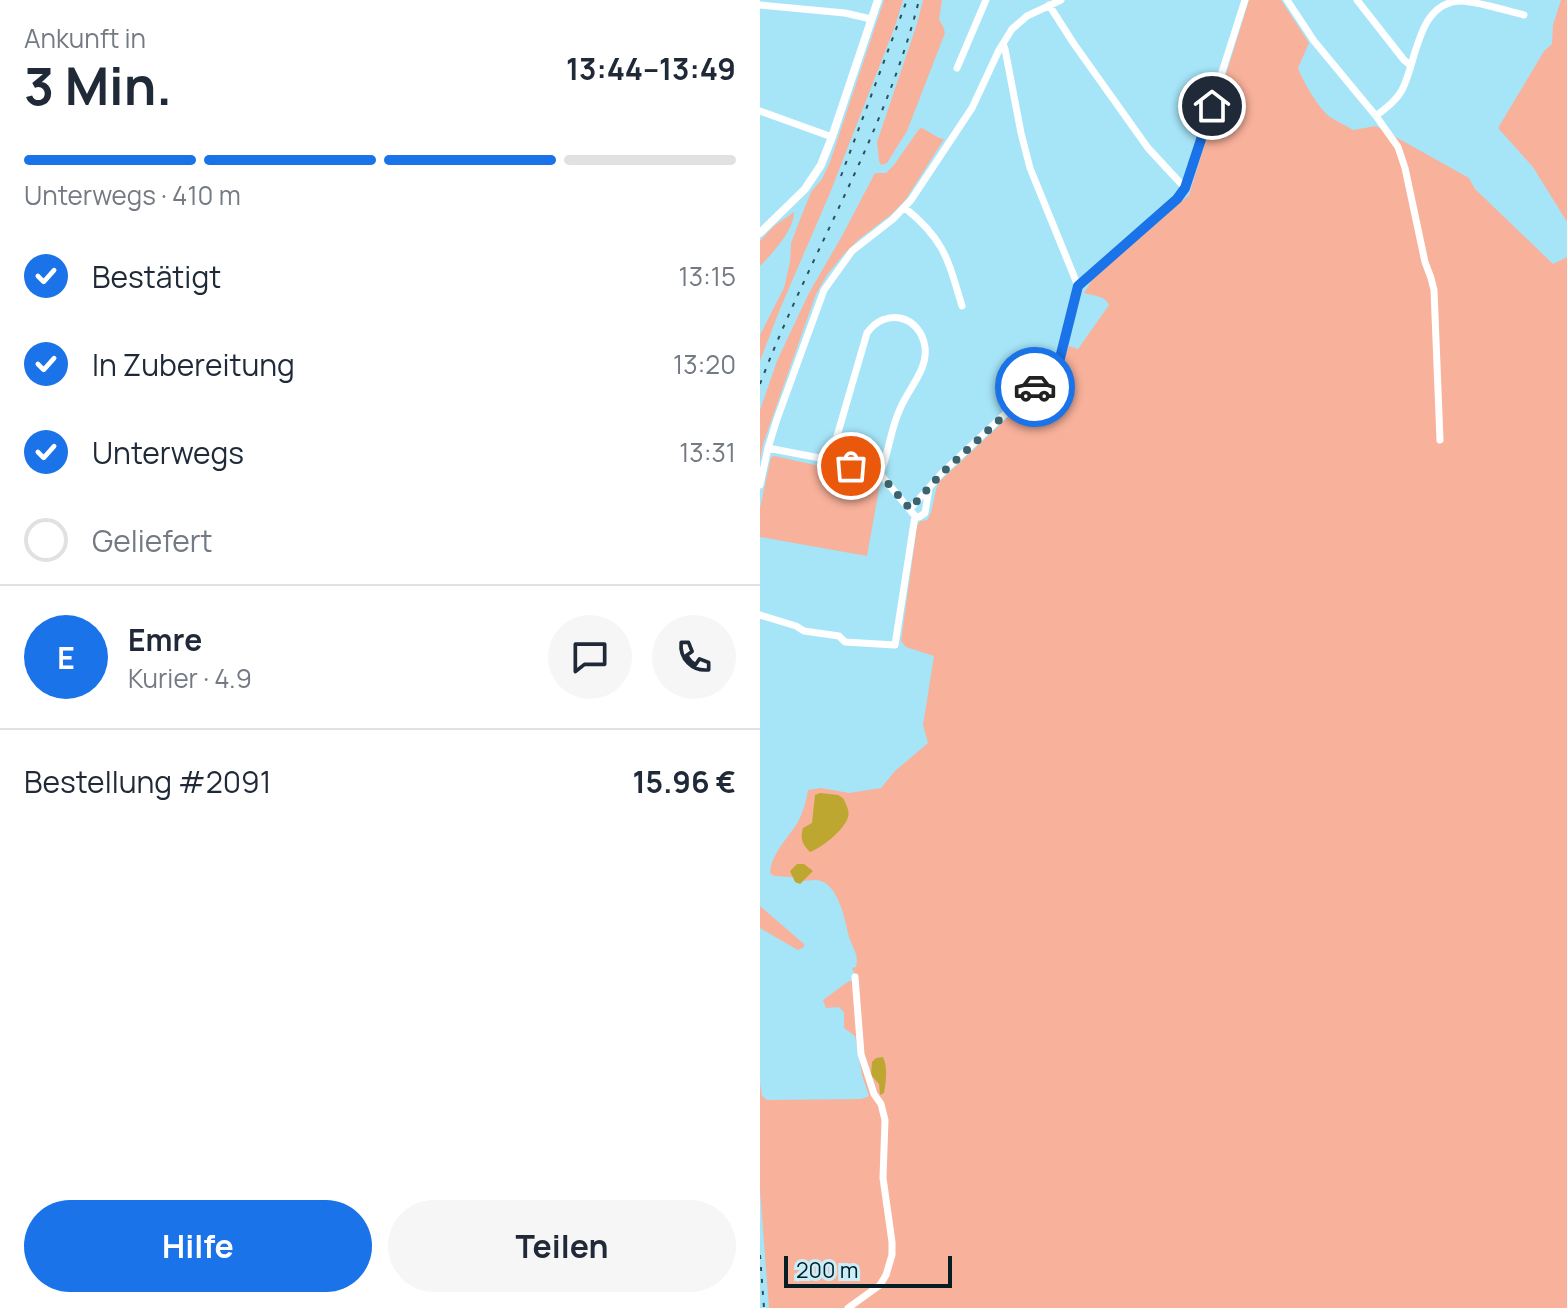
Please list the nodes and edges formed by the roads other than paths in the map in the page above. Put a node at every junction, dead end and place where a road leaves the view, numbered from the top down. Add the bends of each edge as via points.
1 (878, 0) edge
2 (986, 0) edge
3 (1061, 0) edge
4 (1245, 0) edge
5 (1287, 0) edge
6 (1357, 0) edge
7 (760, 5) edge
8 (1049, 5) junction
9 (1524, 15) dead end
10 (871, 19) junction
11 (1003, 44) junction
12 (1410, 65) junction
13 (957, 68) dead end
14 (760, 111) edge
15 (1376, 116) junction
16 (832, 137) junction
17 (1185, 188) junction
18 (905, 208) junction
19 (760, 233) edge
20 (1078, 286) junction
21 (962, 306) dead end
22 (1440, 440) dead end
23 (768, 448) junction
24 (830, 460) junction
25 (880, 474) junction
26 (760, 485) edge
27 (929, 487) junction
28 (912, 513) junction
29 (760, 615) edge
30 (855, 977) dead end
31 (848, 1308) edge

1 - 10 street
2 - 13 street
3 - 8 street
4 - 17 street
5 - 15 street
6 - 12 street
7 - 10 street
8 - 11 street via 1017,24
8 - 17 street via 1148,148
9 - 12 street via 1463,1 1446,4 1426,22
10 - 16 street
11 - 18 street via 972,108
11 - 20 street via 1030,168
12 - 15 street via 1400,94
14 - 16 street
15 - 22 street via 1402,157 1434,290
16 - 19 street via 805,189
17 - 20 street
18 - 21 street via 940,245
18 - 23 street via 852,251 824,290
20 - 27 street via 1056,366
23 - 24 street
23 - 26 street
24 - 25 street
24 - 25 street via 867,333 884,318 900,318 918,330 925,354 922,370 900,407
25 - 28 street
27 - 28 street
27 - 28 street via 927,510 922,516
28 - 29 street via 895,645 845,642
30 - 31 street via 861,1054 885,1120 883,1178 892,1255 880,1285

